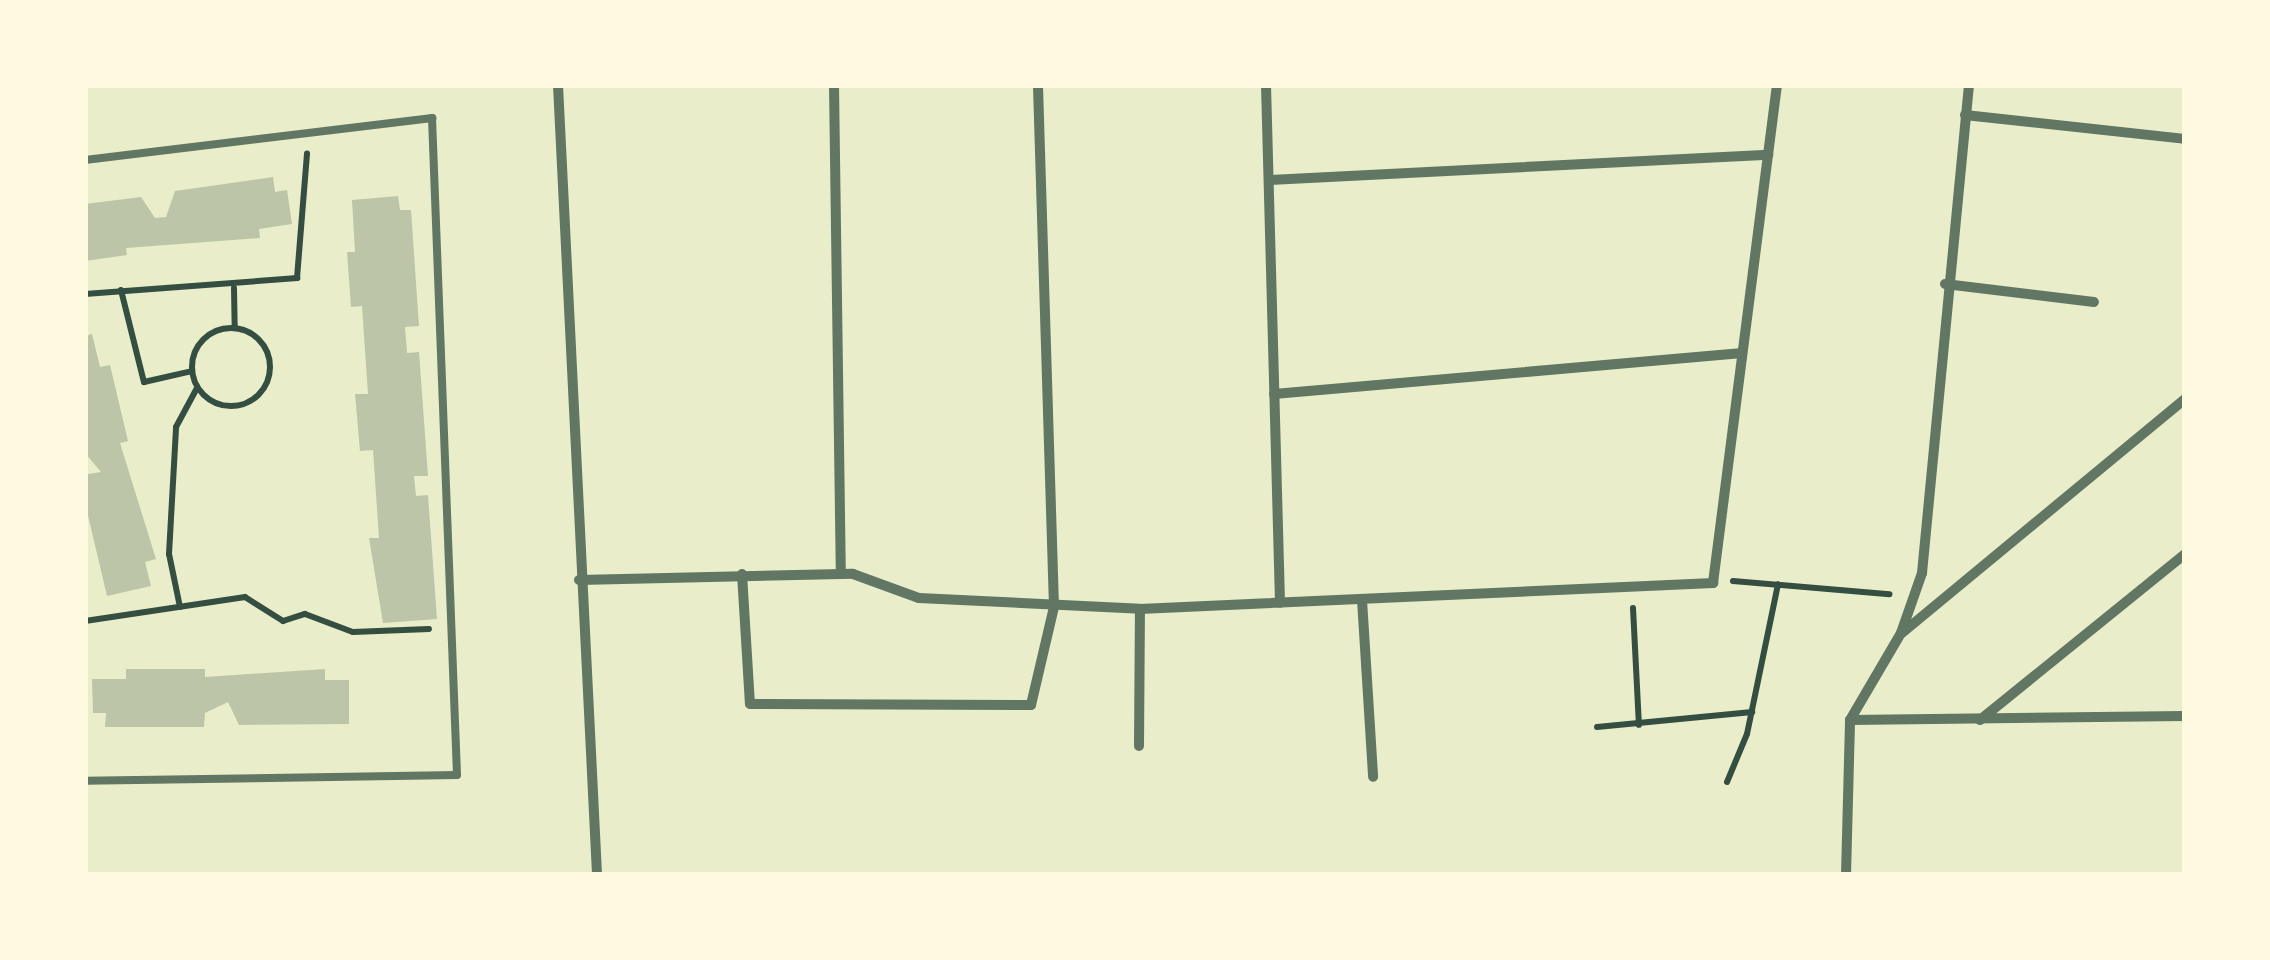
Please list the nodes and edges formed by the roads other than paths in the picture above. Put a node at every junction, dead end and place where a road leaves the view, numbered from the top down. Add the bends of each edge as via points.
1 (558, 85) edge
2 (834, 85) edge
3 (1038, 85) edge
4 (1266, 85) edge
5 (1776, 85) edge
6 (1969, 85) edge
7 (1965, 115) junction
8 (2185, 139) edge
9 (1768, 155) junction
10 (85, 160) edge
11 (1269, 180) junction
12 (1945, 284) junction
13 (2094, 302) dead end
14 (1742, 354) junction
15 (1274, 394) junction
16 (2185, 399) edge
17 (2185, 554) edge
18 (742, 574) junction
19 (841, 574) junction
20 (580, 580) junction
21 (1362, 600) junction
22 (1280, 603) junction
23 (1054, 607) junction
24 (1140, 609) junction
25 (1902, 633) junction
26 (2185, 716) edge
27 (1850, 720) junction
28 (1979, 720) junction
29 (1139, 746) dead end
30 (1373, 777) dead end
31 (85, 782) edge
32 (597, 875) edge
33 (1846, 875) edge

1 - 20 street
2 - 19 street
3 - 23 street
4 - 11 street
5 - 9 street
6 - 7 street
7 - 8 street
7 - 12 street
9 - 11 street
9 - 14 street
10 - 31 lane via 432,118 457,775
11 - 15 street
12 - 13 street
12 - 25 street via 1916,597
14 - 15 street
14 - 21 street via 1713,582
15 - 22 street
16 - 25 street
17 - 28 street
18 - 19 street
18 - 20 street
18 - 23 street via 750,704 1031,705
19 - 23 street via 918,598
20 - 32 street
21 - 22 street
21 - 30 street
22 - 24 street
23 - 24 street
24 - 29 street
25 - 27 street
26 - 28 street
27 - 28 street
27 - 33 street

